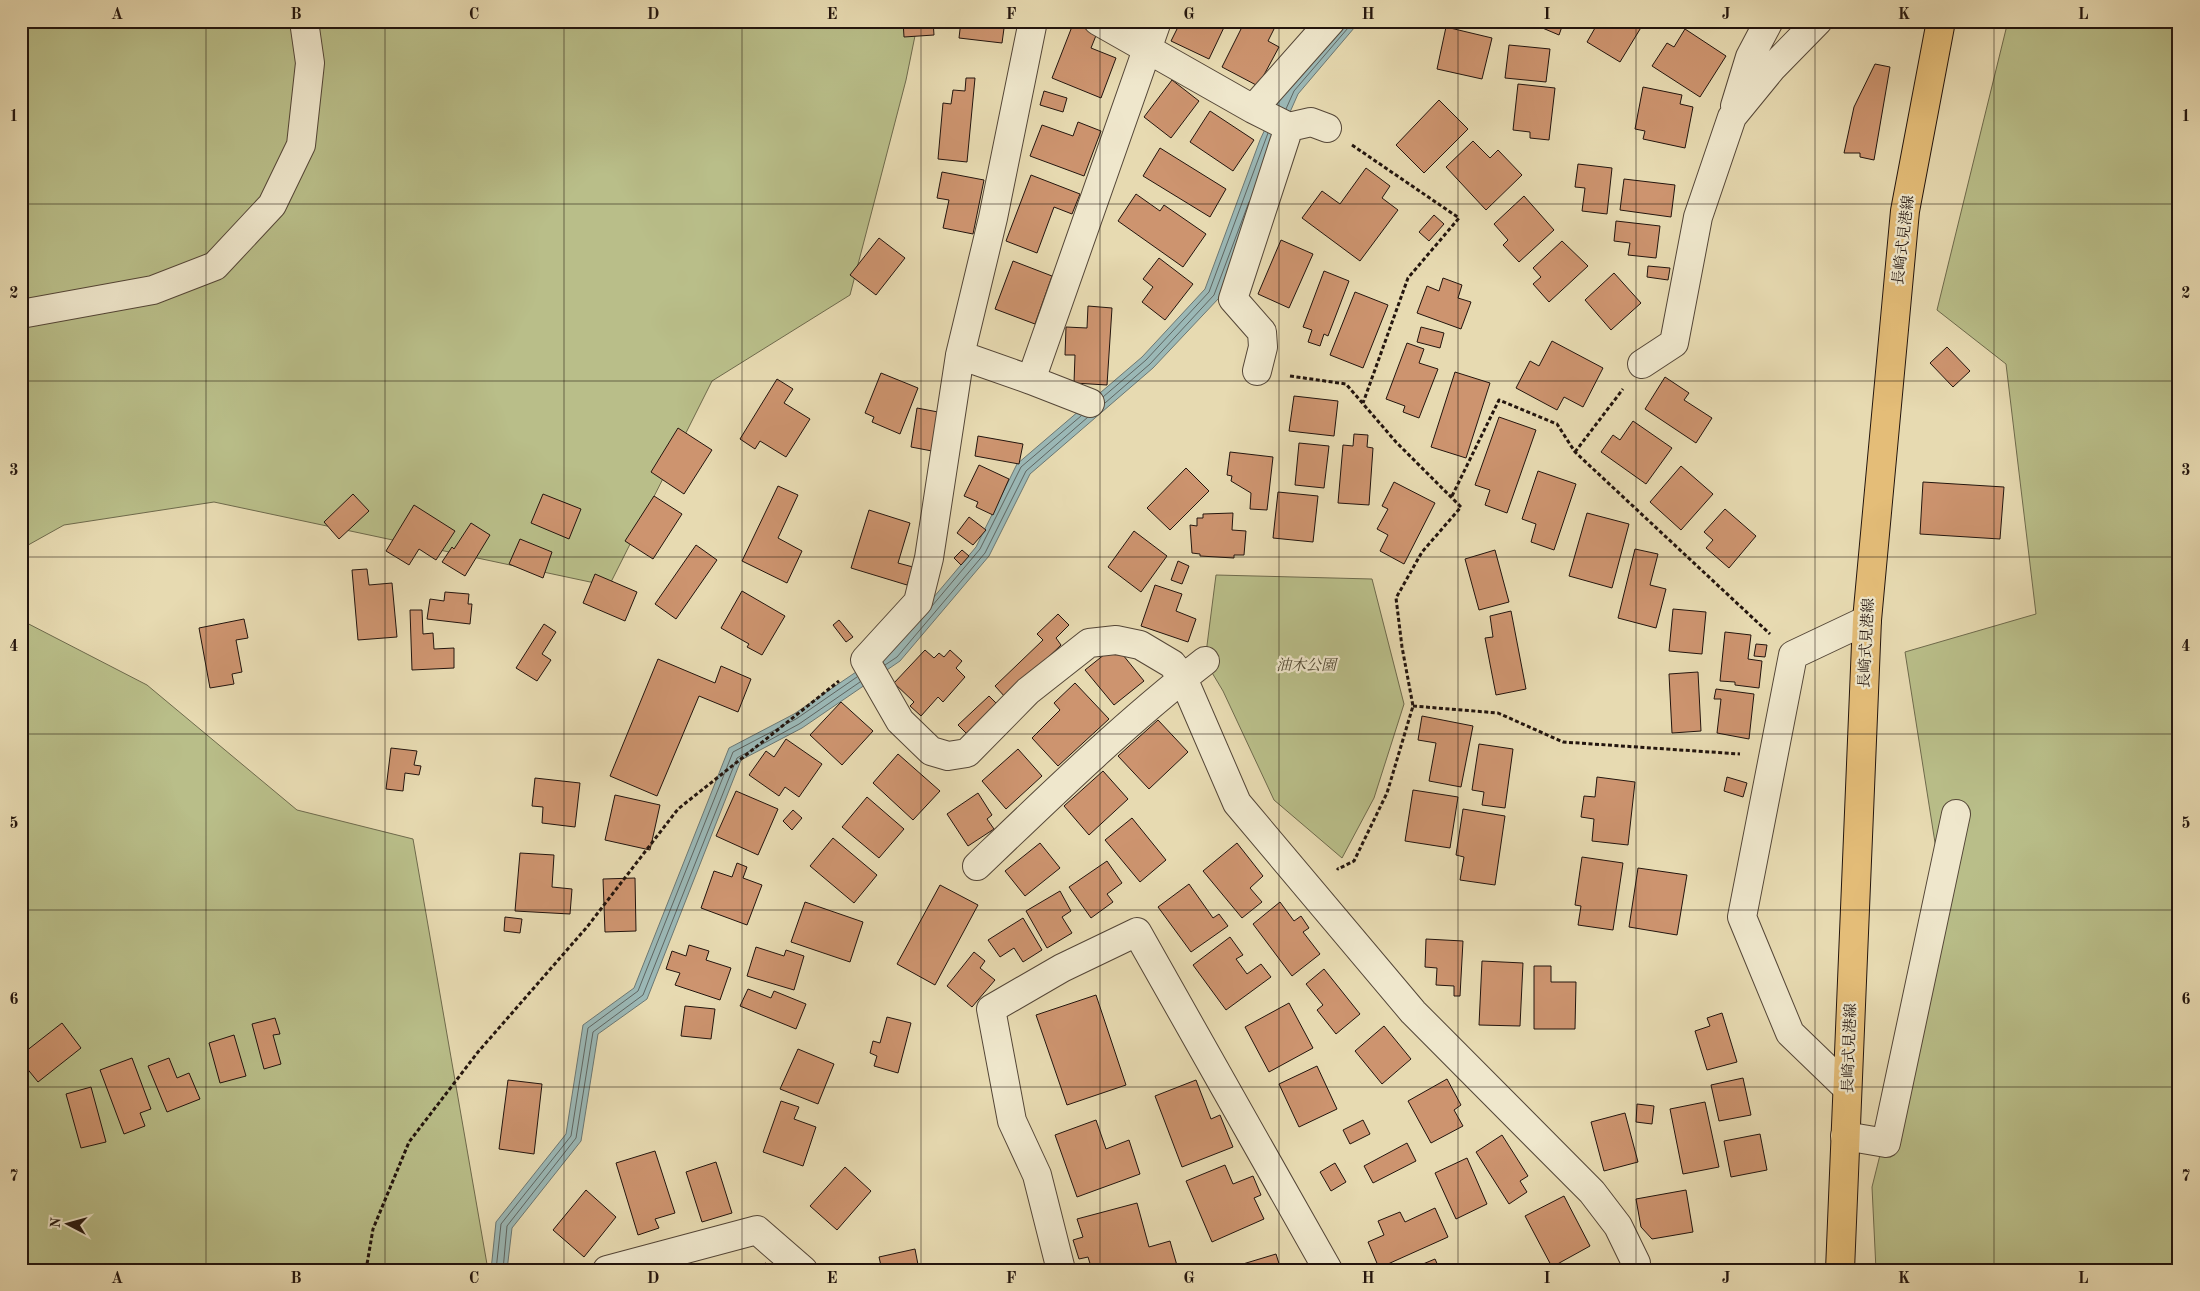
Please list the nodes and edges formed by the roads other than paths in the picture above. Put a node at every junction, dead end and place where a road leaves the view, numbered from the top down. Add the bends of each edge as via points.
1 (304, 21) edge
2 (1033, 21) edge
3 (1098, 21) edge
4 (1157, 21) edge
5 (1331, 21) edge
6 (1769, 21) edge
7 (1818, 21) edge
8 (1941, 21) edge
9 (1148, 50) junction
10 (1253, 109) junction
11 (1732, 117) junction
12 (1289, 128) junction
13 (1327, 128) road end
14 (21, 314) edge
15 (960, 355) junction
16 (1642, 364) road end
17 (1257, 371) road end
18 (1030, 380) junction
19 (1090, 403) dead end
20 (1867, 620) junction
21 (1205, 661) dead end
22 (1182, 678) junction
23 (1956, 814) dead end
24 (977, 866) dead end
25 (1847, 1088) junction
26 (1845, 1136) junction
27 (607, 1270) edge
28 (803, 1270) edge
29 (1061, 1270) edge
30 (1328, 1270) edge
31 (1635, 1270) edge
32 (1840, 1270) edge

1 - 14 street via 310,63 301,145 272,205 215,266 152,290
2 - 15 street via 993,218
3 - 9 street
4 - 9 street
5 - 10 street
6 - 11 street via 1750,57
7 - 11 street via 1772,68
8 - 20 main road, 長崎式見港線 via 1905,211
9 - 10 street
9 - 18 street
10 - 12 street
11 - 16 street via 1698,217 1674,344
12 - 13 street via 1311,122
12 - 17 street via 1233,299 1262,332
15 - 18 street
15 - 22 street via 929,558 918,602 865,660 900,721 931,751 948,756 967,753 1028,691 1089,642 1116,640 1140,645 1172,664
18 - 19 street
20 - 25 main road, 長崎式見港線
20 - 25 street via 1793,655 1742,917 1790,1033
21 - 22 street
22 - 24 street via 1076,771
22 - 31 street via 1237,803 1413,1012 1592,1192 1618,1226 1636,1263
23 - 26 street via 1886,1142
25 - 26 main road, 長崎式見港線
26 - 32 main road, 長崎式見港線
27 - 28 street via 757,1230
29 - 30 street via 1038,1174 1012,1120 991,1009 1062,968 1137,932

